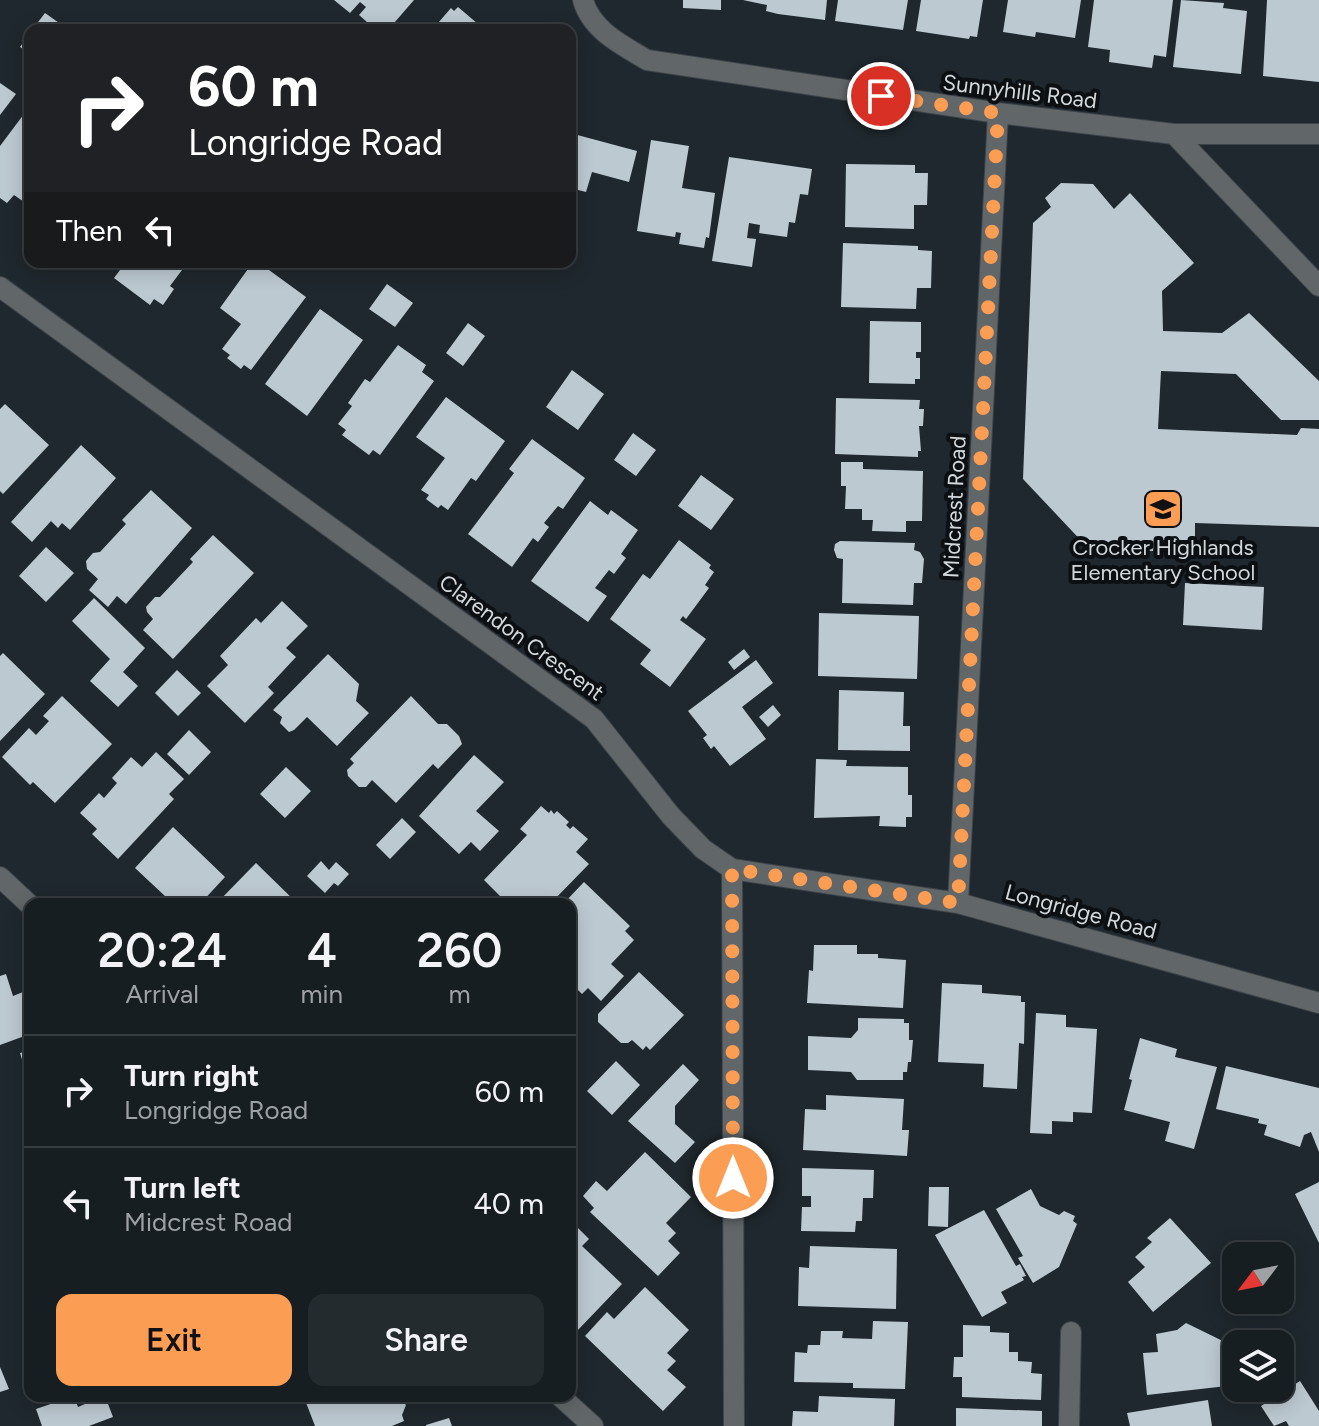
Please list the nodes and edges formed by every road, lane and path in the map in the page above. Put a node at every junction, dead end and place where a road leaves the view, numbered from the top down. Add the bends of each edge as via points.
1 (583, 0) edge
2 (998, 113) junction
3 (1174, 134) junction
4 (1319, 134) edge
5 (1319, 286) edge
6 (0, 287) edge
7 (732, 869) junction
8 (0, 877) edge
9 (24, 899) edge
10 (958, 903) junction
11 (1319, 1003) edge
12 (1071, 1332) dead end
13 (567, 1402) edge
14 (593, 1426) edge
15 (734, 1426) edge
16 (1069, 1426) edge

1 - 2 street, Sunnyhills Road via 586,12 611,38 647,60
2 - 3 street, Sunnyhills Road
2 - 10 street, Midcrest Road
3 - 4 street, Sunnyhills Road
3 - 5 street
6 - 7 street, Clarendon Crescent via 594,719 671,816
7 - 10 street, Longridge Road
7 - 15 street
8 - 9 street
10 - 11 street, Longridge Road
12 - 16 street
13 - 14 street

